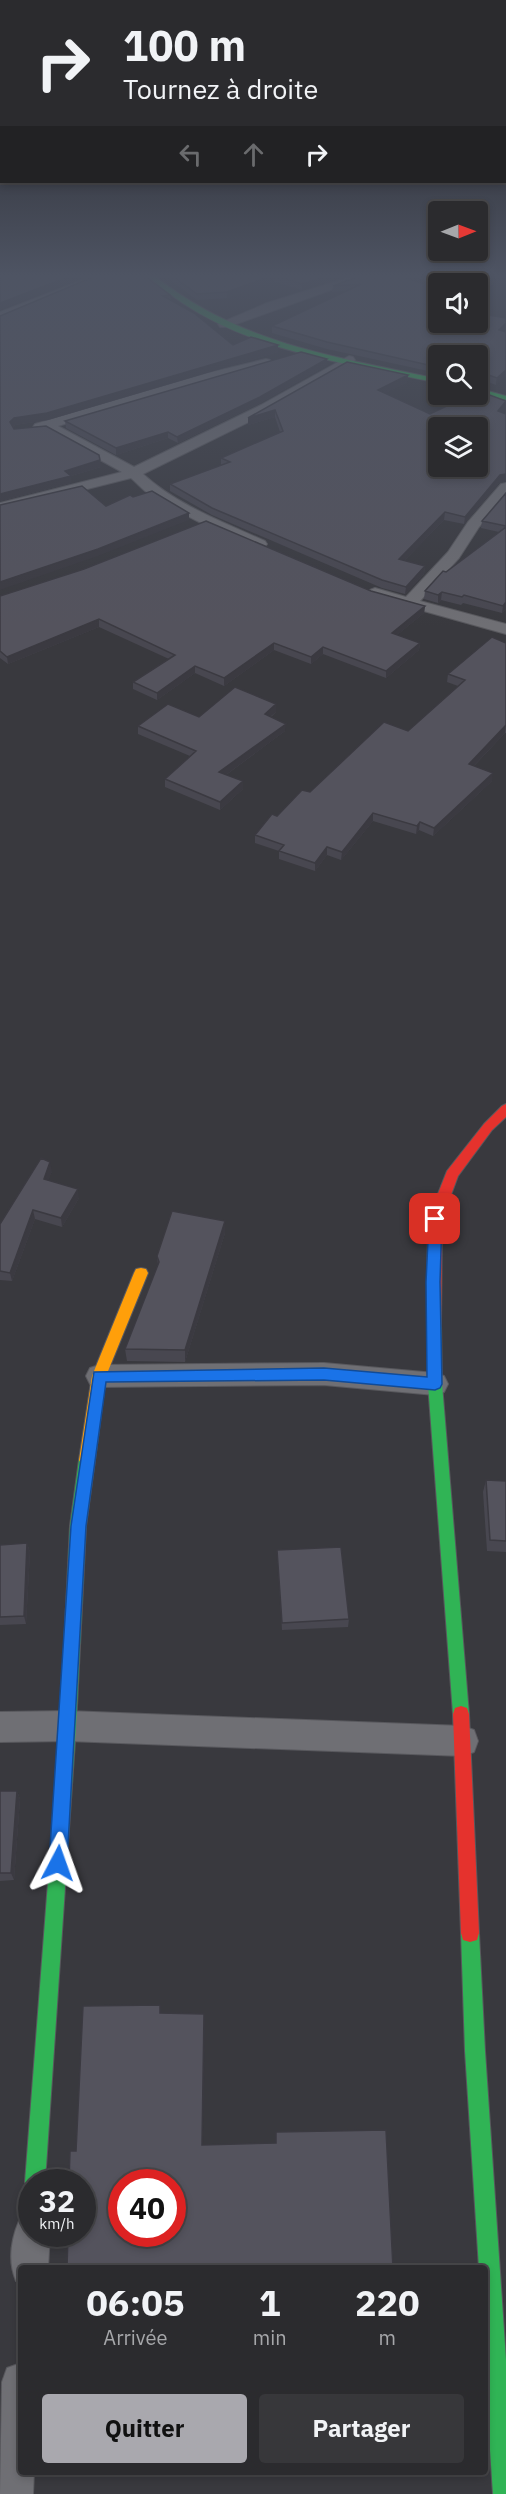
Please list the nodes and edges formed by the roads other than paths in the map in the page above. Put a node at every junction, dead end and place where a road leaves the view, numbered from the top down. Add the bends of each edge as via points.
1 (159, 393) edge
2 (291, 393) edge
3 (489, 393) edge
4 (506, 398) edge
5 (48, 426) junction
6 (29, 429) edge
7 (134, 472) junction
8 (506, 487) edge
9 (0, 507) edge
10 (206, 520) junction
11 (187, 529) edge
12 (277, 552) edge
13 (357, 586) edge
14 (410, 602) junction
15 (506, 629) edge
16 (506, 1109) edge
17 (141, 1273) dead end
18 (99, 1376) junction
19 (435, 1384) junction
20 (68, 1726) junction
21 (0, 1727) edge
22 (463, 1741) junction
23 (36, 2169) edge
24 (31, 2247) edge
25 (29, 2265) edge
26 (18, 2424) edge
27 (13, 2494) edge
28 (504, 2494) edge

1 - 5 street
2 - 7 street
3 - 4 street
5 - 6 street
5 - 7 street
7 - 9 street
7 - 10 street via 150,488
8 - 14 street via 473,525 454,555
10 - 11 street
10 - 12 street
13 - 14 street
14 - 15 street
16 - 19 street via 452,1174 435,1219
17 - 18 street
18 - 19 street via 324,1374
18 - 20 street via 78,1526
19 - 22 street
20 - 21 street
20 - 22 street
20 - 23 street
22 - 28 street via 475,2050
24 - 25 street
26 - 27 street

